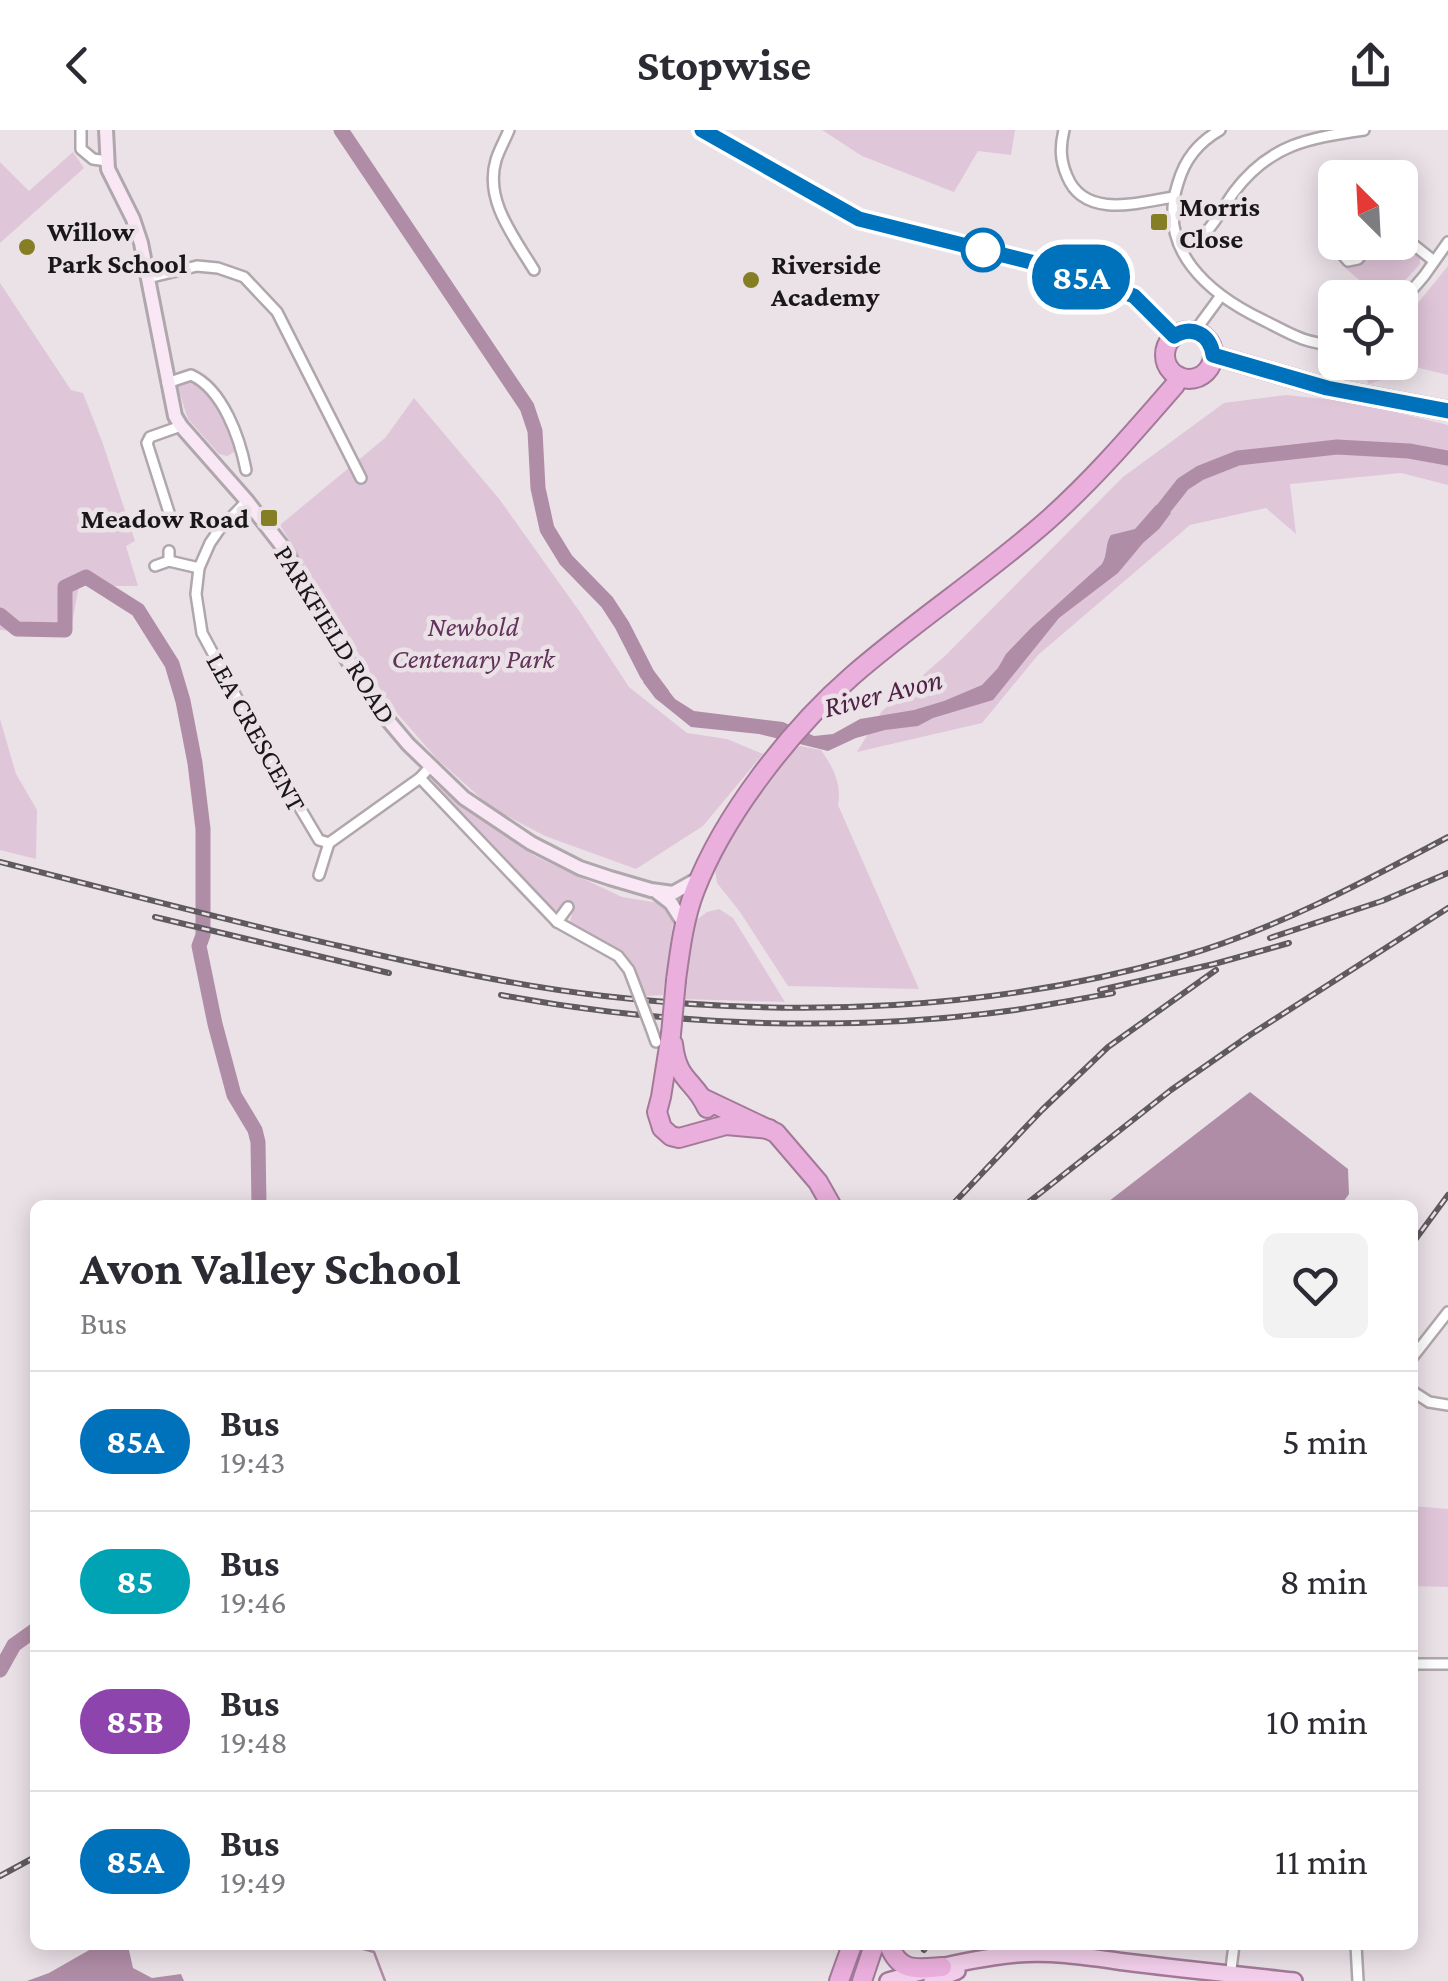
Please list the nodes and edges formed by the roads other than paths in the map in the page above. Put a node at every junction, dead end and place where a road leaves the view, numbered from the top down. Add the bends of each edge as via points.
1 (81, 130) edge
2 (106, 130) edge
3 (509, 130) edge
4 (702, 130) edge
5 (1064, 130) edge
6 (1364, 130) edge
7 (1213, 132) edge
8 (106, 161) junction
9 (1173, 197) junction
10 (1448, 242) edge
11 (1418, 248) edge
12 (1182, 249) junction
13 (1434, 260) junction
14 (534, 270) dead end
15 (148, 278) junction
16 (1418, 281) edge
17 (1220, 296) junction
18 (1195, 331) junction
19 (1174, 336) junction
20 (1318, 344) edge
21 (1213, 355) junction
22 (1178, 376) junction
23 (167, 384) junction
24 (1448, 412) edge
25 (181, 426) junction
26 (243, 456) junction
27 (366, 457) dead end
28 (230, 459) dead end
29 (354, 464) junction
30 (246, 470) dead end
31 (360, 478) dead end
32 (247, 501) junction
33 (172, 522) dead end
34 (155, 566) dead end
35 (199, 568) junction
36 (430, 766) junction
37 (420, 778) junction
38 (329, 843) junction
39 (320, 874) dead end
40 (700, 877) junction
41 (656, 891) junction
42 (568, 907) dead end
43 (557, 922) junction
44 (685, 924) junction
45 (667, 1040) junction
46 (699, 1095) junction
47 (662, 1097) junction
48 (770, 1129) junction
49 (695, 1135) junction
50 (828, 1200) edge
51 (1448, 1312) edge
52 (1418, 1350) edge
53 (1418, 1395) edge
54 (1448, 1405) edge
55 (1418, 1664) edge
56 (1448, 1664) edge
57 (850, 1950) edge
58 (860, 1950) edge
59 (872, 1950) edge
60 (891, 1950) edge
61 (1233, 1950) edge
62 (1356, 1950) edge
63 (990, 1954) edge
64 (937, 1974) edge
65 (1193, 1975) edge
66 (1230, 1978) edge
67 (839, 1981) edge
68 (850, 1981) edge
69 (862, 1981) edge
70 (888, 1981) edge
71 (1292, 1981) edge
72 (1358, 1981) edge

1 - 8 street via 81,149
2 - 8 street, PARKFIELD ROAD
3 - 14 street via 495,162 494,193
4 - 19 street via 859,219 1063,270 1134,296
5 - 9 street via 1061,158 1072,188 1084,199 1129,204
6 - 12 street via 1317,136 1268,156 1208,232
7 - 9 street via 1186,162
8 - 15 street, PARKFIELD ROAD via 134,219
9 - 12 street via 1173,228
10 - 13 street
11 - 13 street
12 - 17 street
13 - 16 street
15 - 23 street, PARKFIELD ROAD
15 - 29 street via 197,266 244,277 277,312
17 - 18 street
17 - 20 street
18 - 19 highway
18 - 21 highway
19 - 22 highway via 1165,358
21 - 22 highway via 1202,375
21 - 24 highway via 1327,388
22 - 40 highway via 1112,457 1049,519 827,700 766,770
23 - 25 street, PARKFIELD ROAD
23 - 26 street via 198,378 232,421
25 - 32 street, PARKFIELD ROAD
25 - 33 street via 146,443
26 - 28 street
26 - 30 street
27 - 29 street
29 - 31 street
32 - 35 street via 219,530
32 - 36 street, PARKFIELD ROAD via 286,552 376,706
34 - 35 street via 169,556
35 - 38 street, LEA CRESCENT via 202,632 318,840
36 - 37 street
36 - 41 street, PARKFIELD ROAD via 531,843 580,868
37 - 38 street
37 - 43 street
38 - 39 street
40 - 41 street via 674,892
40 - 44 highway
41 - 44 street
42 - 43 street
43 - 45 street, bridge via 618,956 630,970 651,1028
44 - 45 highway, bridge
45 - 46 highway
45 - 47 highway
46 - 47 highway via 676,1088
46 - 48 highway
46 - 49 highway via 708,1113
47 - 49 highway via 662,1128 676,1137
48 - 49 highway via 726,1126
48 - 50 highway
51 - 52 street
53 - 54 street
55 - 56 street
57 - 67 highway
58 - 68 highway
59 - 69 highway
60 - 64 highway via 909,1968
61 - 66 street
62 - 72 street
63 - 64 main road
63 - 65 main road via 1073,1955
64 - 70 main road
65 - 66 main road
66 - 71 main road

